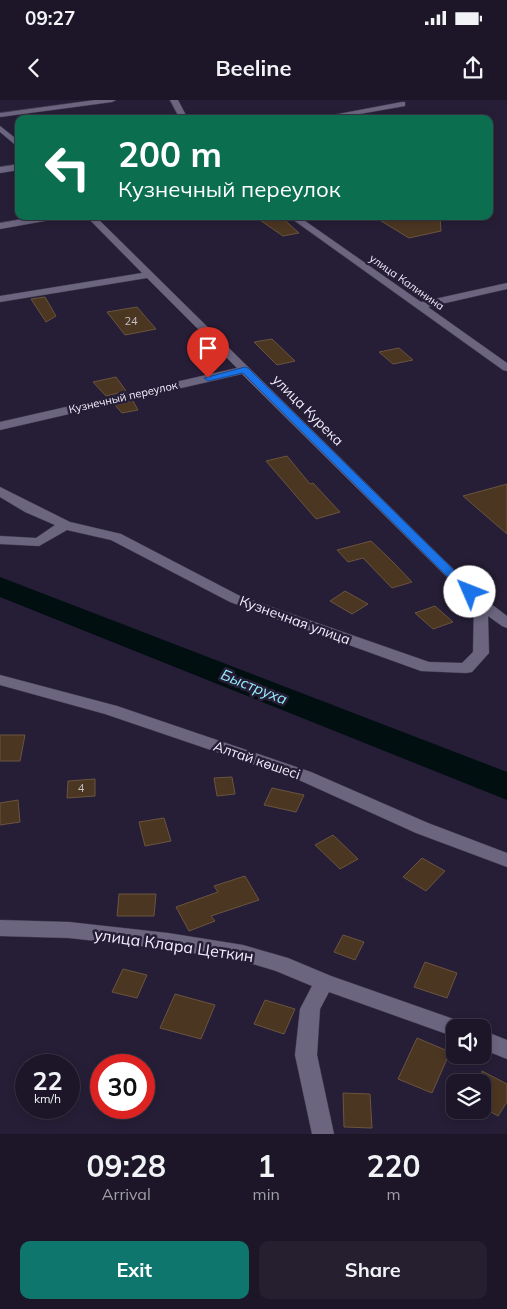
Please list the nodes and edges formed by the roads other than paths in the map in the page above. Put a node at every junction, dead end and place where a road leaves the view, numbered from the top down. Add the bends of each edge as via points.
1 (112, 100) edge
2 (174, 100) edge
3 (402, 104) dead end
4 (0, 115) edge
5 (182, 115) edge
6 (339, 115) edge
7 (0, 128) edge
8 (15, 142) edge
9 (15, 168) edge
10 (0, 170) edge
11 (34, 220) edge
12 (94, 220) edge
13 (298, 220) edge
14 (0, 226) edge
15 (150, 275) junction
16 (507, 286) edge
17 (0, 299) edge
18 (419, 306) junction
19 (507, 368) edge
20 (245, 370) junction
21 (0, 426) edge
22 (0, 491) edge
23 (65, 525) junction
24 (0, 540) edge
25 (481, 603) junction
26 (507, 623) edge
27 (0, 680) edge
28 (507, 860) edge
29 (0, 928) edge
30 (324, 982) junction
31 (446, 1025) edge
32 (491, 1043) edge
33 (507, 1050) edge
34 (323, 1134) edge

1 - 4 street
2 - 5 street
3 - 6 street
7 - 8 street
9 - 10 street
11 - 14 street
12 - 15 street, улица Курека
13 - 18 street, улица Калинина
15 - 17 street
15 - 20 street, улица Курека
16 - 18 street
18 - 19 street, улица Калинина
20 - 21 street, Кузнечный переулок
20 - 25 street, улица Курека
22 - 23 street, Кузнечная улица
23 - 24 street via 39,542
23 - 25 street, Кузнечная улица via 116,537 235,599 427,667 466,668 481,652
25 - 26 street, улица Курека
27 - 28 street, Алтай көшесі via 111,710 306,776 422,828
29 - 30 street, улица Клара Цеткин via 168,941 242,953
30 - 31 street, улица Клара Цеткин
30 - 34 street via 310,1010 306,1055
32 - 33 street

